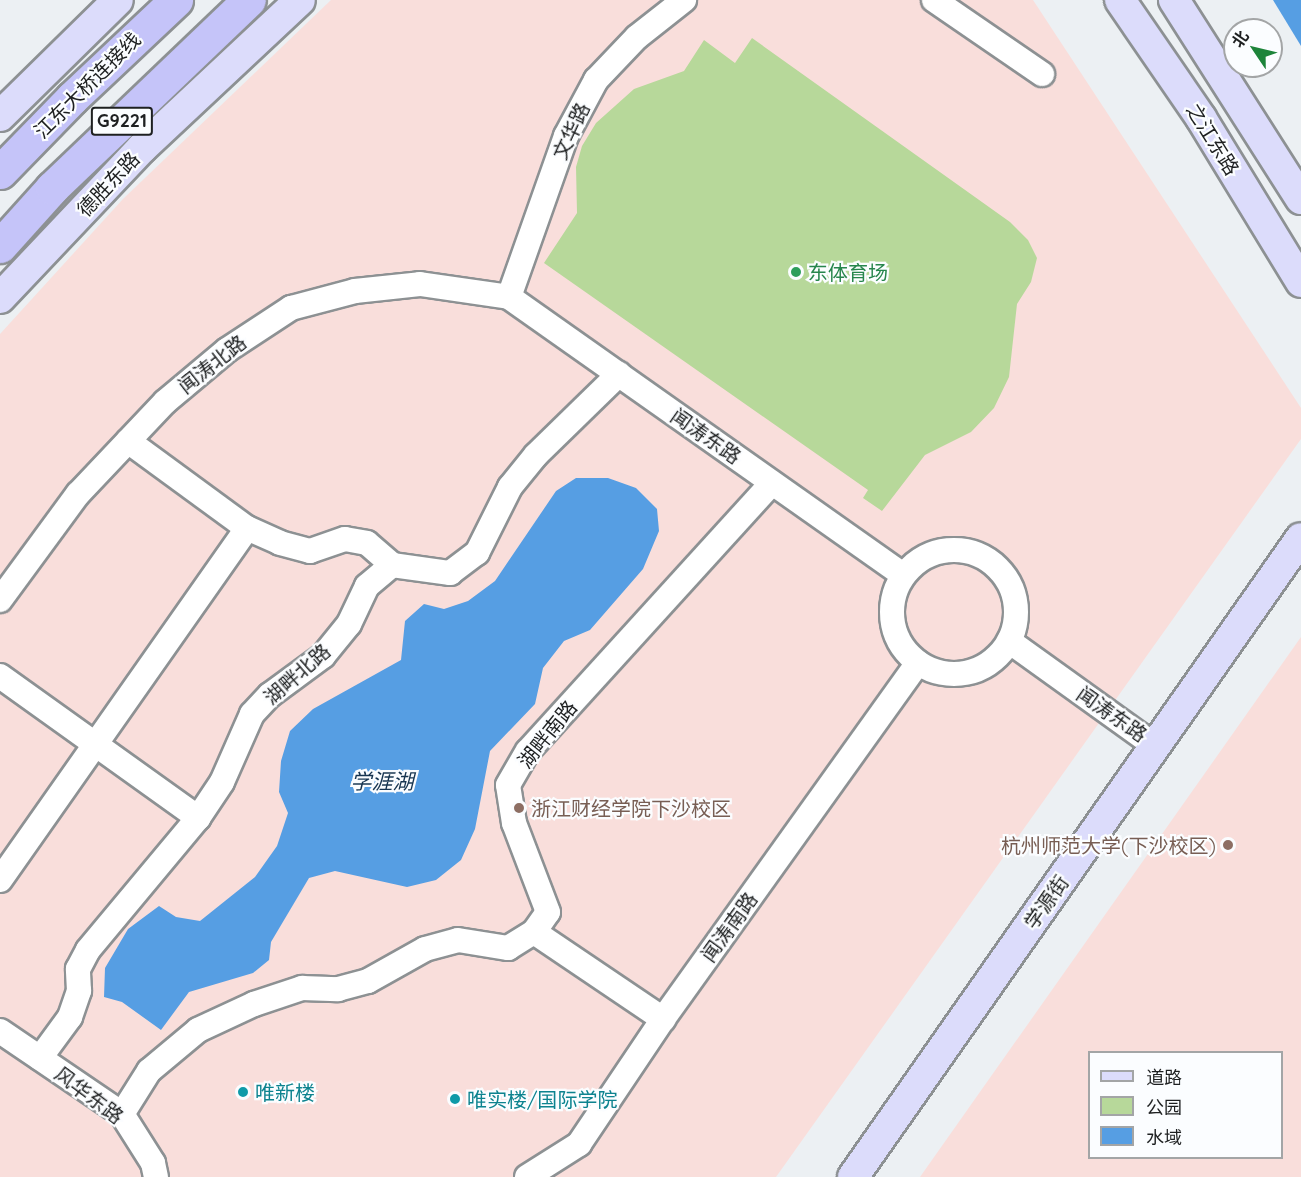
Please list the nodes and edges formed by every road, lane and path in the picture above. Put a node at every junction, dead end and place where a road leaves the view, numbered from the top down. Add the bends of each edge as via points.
1 (118, 0) edge
2 (176, 0) edge
3 (249, 0) edge
4 (300, 0) edge
5 (684, 0) edge
6 (934, 0) edge
7 (1120, 0) edge
8 (1174, 0) edge
9 (1042, 74) dead end
10 (0, 116) edge
11 (0, 172) edge
12 (1301, 199) edge
13 (0, 246) edge
14 (1301, 282) edge
15 (509, 297) junction
16 (0, 298) edge
17 (619, 374) junction
18 (129, 441) junction
19 (772, 483) junction
20 (247, 528) junction
21 (1301, 538) edge
22 (1301, 564) edge
23 (392, 565) junction
24 (903, 575) junction
25 (0, 600) edge
26 (1009, 642) junction
27 (918, 663) junction
28 (0, 676) edge
29 (95, 744) junction
30 (1155, 746) junction
31 (198, 818) junction
32 (0, 880) edge
33 (534, 932) junction
34 (663, 1019) junction
35 (0, 1031) edge
36 (40, 1058) junction
37 (122, 1114) junction
38 (156, 1177) edge
39 (527, 1177) edge
40 (853, 1177) edge
41 (874, 1177) edge

1 - 10 main road
2 - 11 highway, 江东大桥连接线 / G9221
3 - 13 highway, G9221 via 52,188
4 - 16 main road, 德胜东路 via 142,148
5 - 15 street, 文华路 via 637,37 596,80 566,136
6 - 9 street
7 - 14 main road, 之江东路 via 1201,118
8 - 12 main road
15 - 17 street, 闻涛东路
15 - 18 street, 闻涛北路 via 420,284 355,291 291,308 227,350 165,402
17 - 19 street, 闻涛东路
17 - 23 street via 536,455 510,487 477,553 450,573
18 - 20 street
18 - 25 street, 闻涛北路 via 78,494
19 - 24 street, 闻涛东路
19 - 33 street, 湖畔南路 via 528,751 508,785 514,823 548,912
20 - 23 street via 310,551 345,539 367,543
20 - 29 street
21 - 30 main road, 学源街
22 - 41 main road
23 - 31 street, 湖畔北路 via 367,586 349,624 323,656 270,695 252,714 222,782
24 - 26 street via 918,560 937,551 968,551 996,564 1010,581 1017,600 1016,622
24 - 27 street via 894,593 895,632 904,650
26 - 27 street via 996,658 979,669 958,674 937,672
26 - 30 street, 闻涛东路
27 - 34 street, 闻涛南路
28 - 29 street
29 - 31 street
29 - 32 street
30 - 40 main road, 学源街
31 - 36 street, 湖畔北路 via 88,950 78,969 79,992 70,1017
33 - 34 street
33 - 37 street via 508,948 458,940 425,949 368,981 338,989 302,988 254,1004 198,1030 149,1071
34 - 39 street, 闻涛南路 via 579,1144
35 - 36 street, 风华东路
36 - 37 street, 风华东路
37 - 38 street, 风华东路 via 153,1163

